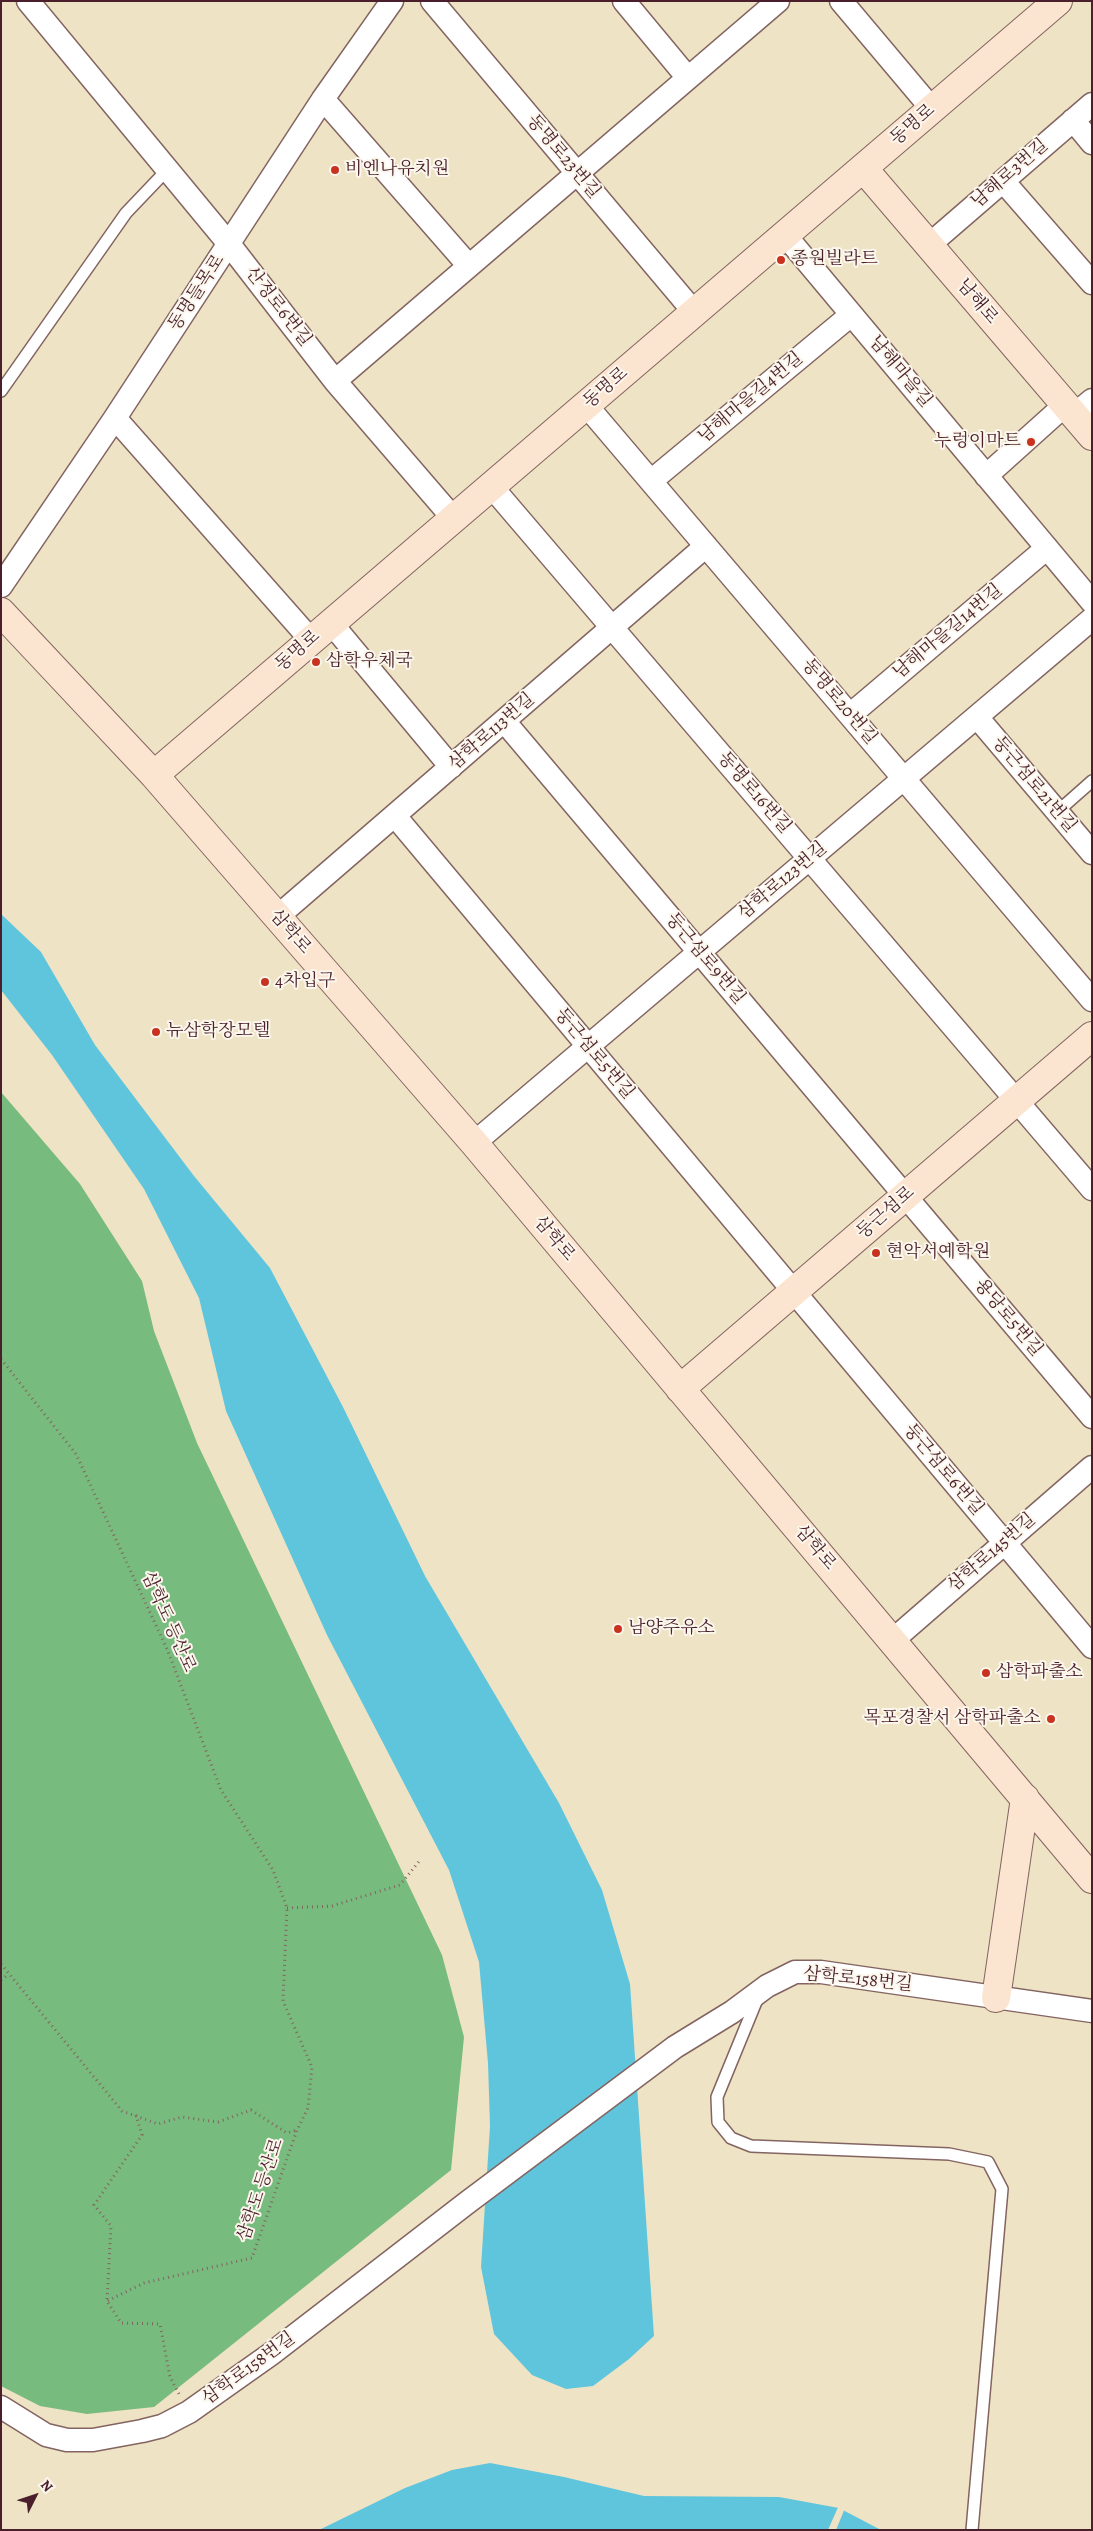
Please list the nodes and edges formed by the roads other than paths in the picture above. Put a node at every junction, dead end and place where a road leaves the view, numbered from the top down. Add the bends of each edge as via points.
1 (28, 1) edge
2 (392, 1) edge
3 (432, 1) edge
4 (624, 1) edge
5 (778, 1) edge
6 (841, 1) edge
7 (1058, 1) edge
8 (688, 78) junction
9 (323, 99) junction
10 (1092, 104) edge
11 (932, 109) junction
12 (1073, 120) junction
13 (1092, 143) edge
14 (863, 168) junction
15 (167, 170) junction
16 (577, 174) junction
17 (1002, 181) junction
18 (785, 235) junction
19 (229, 244) junction
20 (929, 245) junction
21 (469, 266) junction
22 (1092, 283) edge
23 (694, 312) junction
24 (851, 315) junction
25 (335, 381) junction
26 (1, 391) edge
27 (586, 405) junction
28 (1077, 407) edge
29 (115, 418) junction
30 (1092, 436) edge
31 (986, 476) junction
32 (651, 481) junction
33 (491, 486) junction
34 (453, 518) junction
35 (706, 546) junction
36 (1047, 548) junction
37 (1, 586) edge
38 (1092, 602) edge
39 (1, 612) edge
40 (1092, 619) edge
41 (612, 628) junction
42 (321, 631) junction
43 (850, 715) junction
44 (977, 717) junction
45 (504, 721) junction
46 (451, 767) junction
47 (154, 775) junction
48 (904, 779) junction
49 (1092, 781) edge
50 (1056, 812) junction
51 (395, 816) junction
52 (1092, 853) edge
53 (810, 859) junction
54 (277, 917) junction
55 (699, 952) junction
56 (1092, 1000) edge
57 (1092, 1036) edge
58 (588, 1046) junction
59 (1016, 1101) junction
60 (474, 1143) junction
61 (1092, 1189) edge
62 (905, 1196) junction
63 (794, 1292) junction
64 (680, 1389) junction
65 (1092, 1417) edge
66 (1092, 1467) edge
67 (1004, 1543) junction
68 (893, 1640) junction
69 (1092, 1648) edge
70 (1025, 1798) junction
71 (1092, 1879) edge
72 (761, 1991) junction
73 (996, 1998) junction
74 (1092, 2011) edge
75 (1, 2407) edge
76 (972, 2530) edge

1 - 15 street, 산정로6번길
2 - 9 street, 동명들목로
3 - 16 street, 동명로23번길
4 - 8 street
5 - 8 street
6 - 11 street
7 - 11 street, 동명로
8 - 16 street
9 - 19 street, 동명들목로
9 - 21 street
10 - 12 street, 남해로3번길
11 - 14 street, 동명로
12 - 13 street
12 - 17 street, 남해로3번길
14 - 18 street, 동명로
14 - 20 street, 남해로
15 - 19 street, 산정로6번길
15 - 26 lane via 126,213
16 - 21 street
16 - 23 street, 동명로23번길
17 - 20 street, 남해로3번길
17 - 22 street
18 - 23 street, 동명로
18 - 24 street, 남해마을길
19 - 25 street, 산정로6번길
19 - 29 street, 동명들목로
20 - 28 street, 남해로
21 - 25 street
23 - 27 street, 동명로
24 - 31 street, 남해마을길
24 - 32 street, 남해마을길4번길
25 - 34 street, 산정로6번길
27 - 32 street, 동명로20번길
27 - 33 street, 동명로
28 - 30 street, 남해로
28 - 31 street
29 - 37 street, 동명들목로
29 - 42 street
31 - 36 street, 남해마을길
32 - 35 street, 동명로20번길
33 - 34 street, 동명로
33 - 41 street, 동명로16번길
34 - 42 street, 동명로
35 - 41 street, 삼학로113번길
35 - 43 street, 동명로20번길
36 - 38 street, 남해마을길
36 - 43 street, 남해마을길14번길
39 - 47 street, 삼학로
40 - 44 street, 삼학로123번길
41 - 45 street, 삼학로113번길
41 - 53 street, 동명로16번길
42 - 46 street
42 - 47 street, 동명로
43 - 48 street, 동명로20번길
44 - 48 street, 삼학로123번길
44 - 50 street, 둥근섬로21번길
45 - 46 street, 삼학로113번길
45 - 55 street, 둥근섬로9번길
46 - 51 street, 삼학로113번길
47 - 54 street, 삼학로
48 - 53 street, 삼학로123번길
48 - 56 street, 동명로20번길
49 - 50 lane
50 - 52 street, 둥근섬로21번길
51 - 54 street, 삼학로113번길
51 - 58 street, 둥근섬로5번길
53 - 55 street, 삼학로123번길
53 - 59 street, 동명로16번길
54 - 60 street, 삼학로
55 - 58 street, 삼학로123번길
55 - 62 street, 둥근섬로9번길
57 - 59 street, 둥근섬로
58 - 60 street, 삼학로123번길
58 - 63 street, 둥근섬로5번길
59 - 61 street, 동명로16번길
59 - 62 street, 둥근섬로
60 - 64 street, 삼학로
62 - 63 street, 둥근섬로
62 - 65 street, 용당로5번길
63 - 64 street, 둥근섬로
63 - 67 street, 둥근섬로6번길
64 - 68 street, 삼학로
66 - 67 street, 삼학로145번길
67 - 68 street, 삼학로145번길
67 - 69 street, 둥근섬로6번길
68 - 70 street, 삼학로
70 - 71 street, 삼학로
70 - 73 street
72 - 73 street, 삼학로158번길 via 787,1976 808,1971
72 - 75 street, 삼학로158번길 via 650,2066 271,2354 189,2412 162,2426 142,2431 93,2440 67,2440 46,2435
72 - 76 lane via 717,2098 718,2122 731,2138 751,2146 949,2154 988,2162 1002,2189
73 - 74 street, 삼학로158번길

